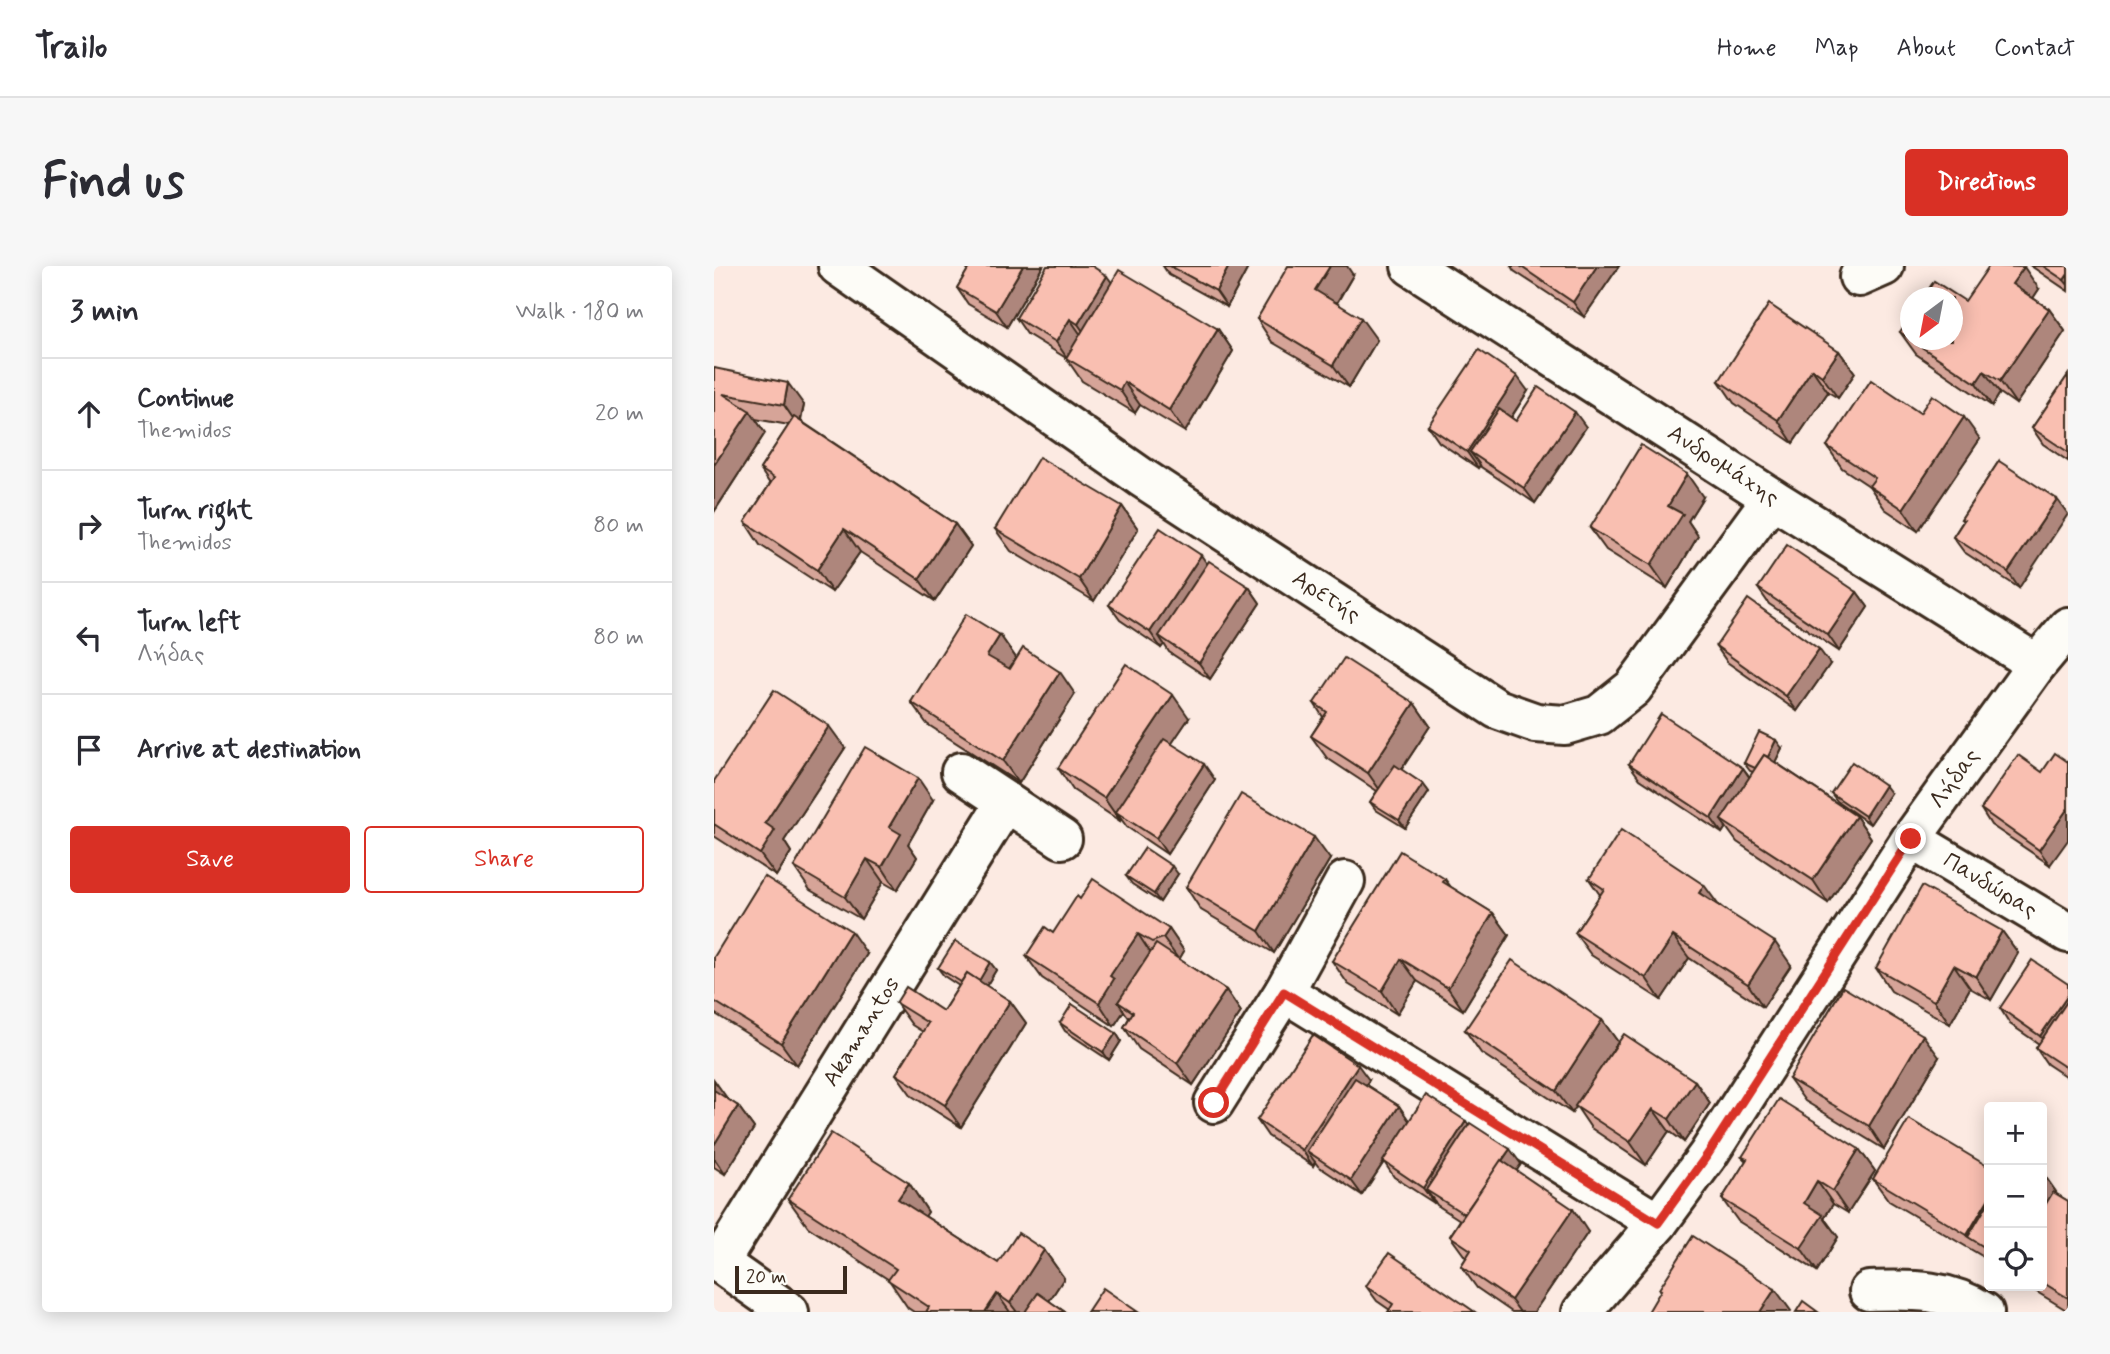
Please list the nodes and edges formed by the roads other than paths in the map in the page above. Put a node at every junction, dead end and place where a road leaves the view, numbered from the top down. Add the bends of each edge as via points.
1 (838, 266) edge
2 (1410, 266) edge
3 (1772, 498) junction
4 (2068, 627) edge
5 (2038, 664) junction
6 (961, 772) dead end
7 (1006, 802) junction
8 (1062, 839) dead end
9 (1911, 839) junction
10 (1345, 881) dead end
11 (2068, 933) edge
12 (1284, 992) junction
13 (1214, 1103) dead end
14 (1658, 1223) junction
15 (716, 1261) edge
16 (1869, 1292) dead end
17 (789, 1312) edge
18 (1582, 1312) edge
19 (1984, 1312) edge

1 - 3 street, Αρετής via 1141,477 1497,709 1536,723 1565,725 1599,715 1633,688
2 - 3 street, Ανδρομάχης
3 - 5 street, Ανδρομάχης
4 - 5 street, Λήδας
5 - 9 street, Λήδας
6 - 7 street
7 - 8 street
7 - 15 street, Akamantos
9 - 11 street, Πανδώρας
9 - 14 street, Λήδας via 1708,1154
10 - 12 street
12 - 13 street
12 - 14 street
14 - 18 street, Λήδας
15 - 17 street
16 - 19 street via 1939,1293

